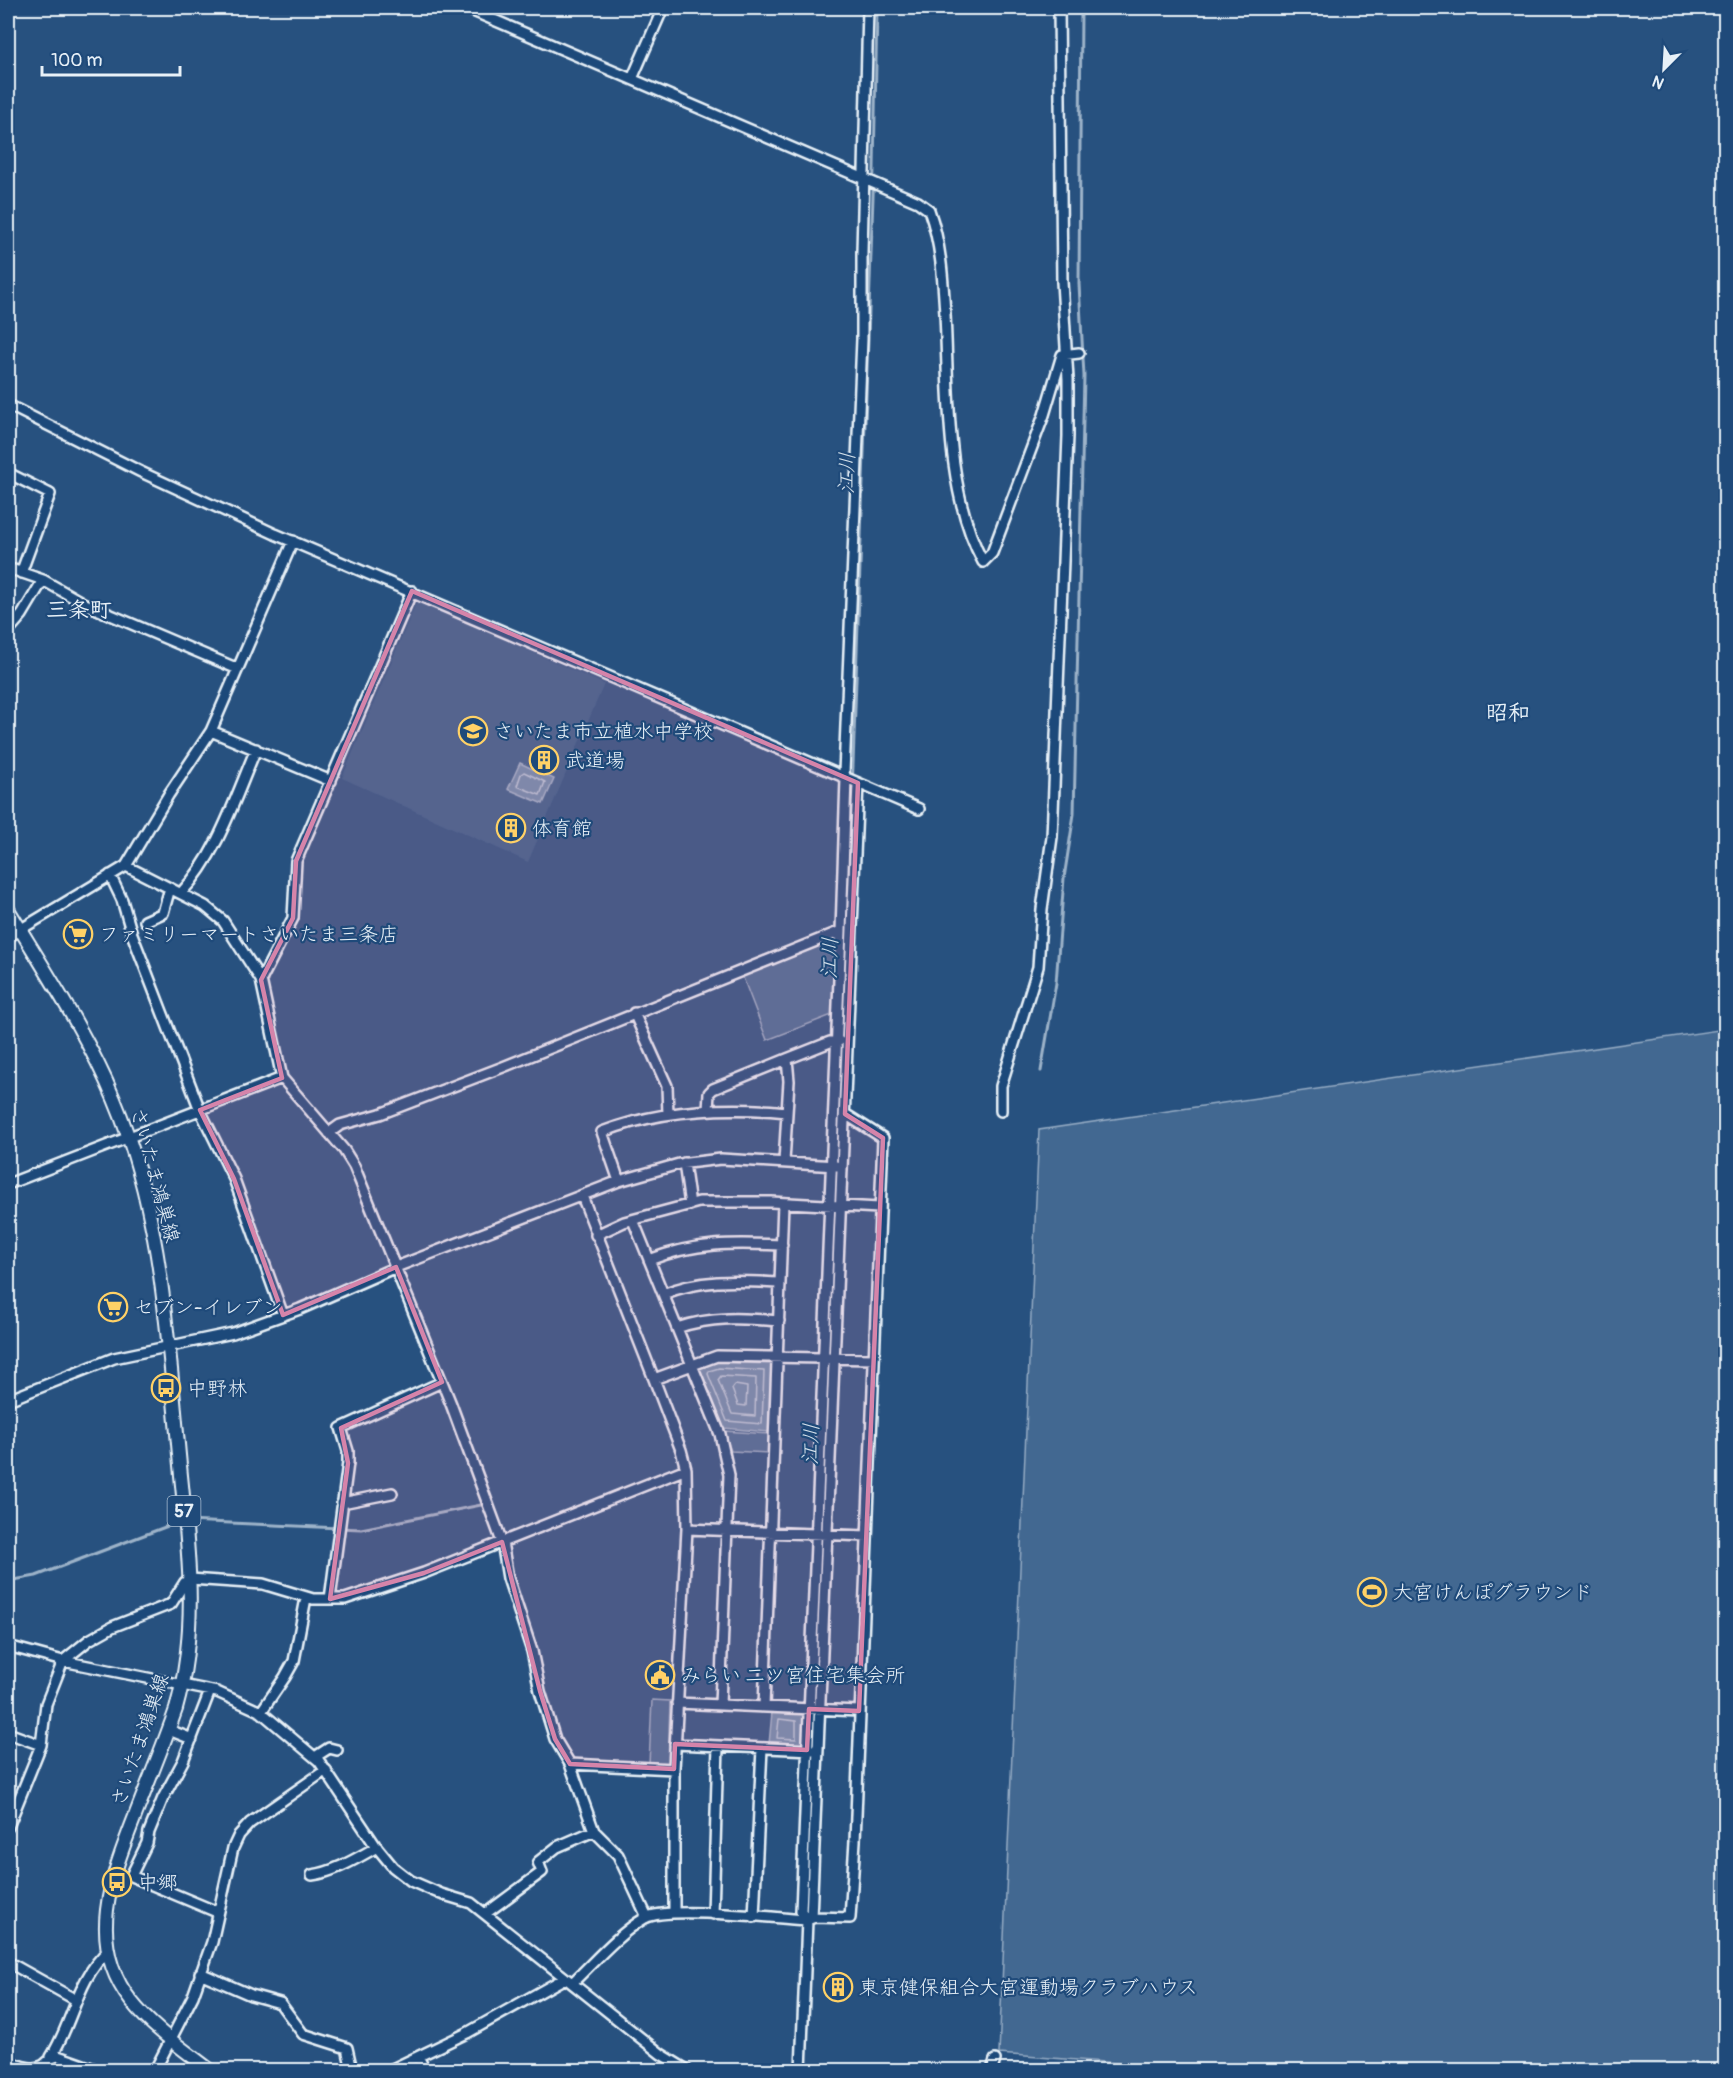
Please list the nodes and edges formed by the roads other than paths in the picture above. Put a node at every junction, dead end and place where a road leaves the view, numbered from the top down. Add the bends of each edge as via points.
1 (466, 8) edge
2 (663, 8) edge
3 (868, 8) edge
4 (1059, 8) edge
5 (632, 79) junction
6 (866, 180) junction
7 (1079, 353) dead end
8 (1067, 355) junction
9 (8, 405) edge
10 (8, 473) edge
11 (293, 541) junction
12 (8, 568) edge
13 (21, 573) junction
14 (43, 580) junction
15 (412, 591) junction
16 (8, 632) edge
17 (238, 669) junction
18 (212, 731) junction
19 (256, 749) junction
20 (852, 780) junction
21 (331, 781) junction
22 (919, 809) dead end
23 (126, 866) junction
24 (110, 875) junction
25 (170, 888) junction
26 (181, 893) junction
27 (8, 909) edge
28 (145, 921) dead end
29 (20, 929) junction
30 (841, 932) junction
31 (8, 937) edge
32 (261, 980) junction
33 (634, 1013) junction
34 (841, 1041) junction
35 (787, 1059) junction
36 (282, 1078) junction
37 (200, 1110) junction
38 (708, 1110) junction
39 (1001, 1111) dead end
40 (787, 1112) junction
41 (668, 1114) junction
42 (845, 1114) junction
43 (329, 1133) junction
44 (128, 1137) junction
45 (784, 1162) junction
46 (684, 1163) junction
47 (837, 1166) junction
48 (619, 1181) junction
49 (8, 1184) edge
50 (582, 1196) junction
51 (783, 1203) junction
52 (690, 1205) junction
53 (835, 1205) junction
54 (879, 1208) junction
55 (633, 1220) junction
56 (596, 1235) junction
57 (782, 1245) junction
58 (649, 1260) junction
59 (396, 1267) junction
60 (780, 1283) junction
61 (663, 1294) junction
62 (283, 1315) junction
63 (779, 1321) junction
64 (677, 1328) junction
65 (169, 1348) junction
66 (777, 1357) junction
67 (829, 1357) junction
68 (874, 1359) junction
69 (692, 1365) junction
70 (654, 1379) junction
71 (442, 1383) junction
72 (8, 1400) edge
73 (686, 1469) junction
74 (392, 1493) dead end
75 (342, 1503) junction
76 (687, 1529) junction
77 (727, 1530) junction
78 (771, 1532) junction
79 (822, 1534) junction
80 (867, 1536) junction
81 (502, 1542) junction
82 (190, 1579) junction
83 (306, 1598) junction
84 (330, 1599) junction
85 (8, 1646) edge
86 (63, 1660) junction
87 (183, 1684) junction
88 (210, 1691) junction
89 (677, 1703) junction
90 (720, 1705) junction
91 (764, 1707) junction
92 (815, 1709) junction
93 (859, 1711) junction
94 (261, 1712) junction
95 (169, 1730) junction
96 (8, 1733) edge
97 (192, 1739) junction
98 (675, 1744) junction
99 (40, 1746) junction
100 (718, 1746) junction
101 (762, 1748) junction
102 (337, 1750) dead end
103 (813, 1750) junction
104 (315, 1757) junction
105 (570, 1764) junction
106 (674, 1769) junction
107 (326, 1770) junction
108 (8, 1827) edge
109 (594, 1831) junction
110 (377, 1847) junction
111 (312, 1875) dead end
112 (217, 1912) junction
113 (674, 1912) junction
114 (485, 1914) junction
115 (713, 1914) junction
116 (647, 1917) junction
117 (754, 1917) junction
118 (809, 1919) junction
119 (109, 1950) junction
120 (8, 1962) edge
121 (200, 1973) junction
122 (569, 1980) junction
123 (76, 2000) junction
124 (172, 2039) junction
125 (51, 2057) junction
126 (418, 2058) junction
127 (995, 2060) dead end
128 (8, 2061) edge
129 (42, 2068) edge
130 (98, 2070) edge
131 (155, 2070) edge
132 (210, 2070) edge
133 (352, 2070) edge
134 (390, 2070) edge
135 (425, 2070) edge
136 (687, 2070) edge
137 (801, 2070) edge
138 (992, 2070) edge

1 - 5 street
2 - 5 street
3 - 6 street
4 - 8 street via 1062,282
5 - 6 street
6 - 8 street via 929,210 942,274 957,487 983,562 992,553 1044,416 1062,355
6 - 20 street via 844,773
7 - 8 street
8 - 39 street via 1067,477 1054,820 1038,967 1001,1086
9 - 11 street via 141,472
10 - 13 street via 50,494
11 - 15 street
11 - 17 street
12 - 13 street
13 - 14 street
14 - 16 street
14 - 17 street via 85,604
15 - 20 street
15 - 21 street
17 - 18 street
18 - 19 street
18 - 23 street via 168,794
19 - 21 street
19 - 26 street via 221,831 195,878
20 - 22 street
20 - 30 street
20 - 34 street
21 - 32 street via 296,861 293,918
23 - 24 street
23 - 25 street
24 - 29 street
24 - 37 street
25 - 26 street
25 - 28 street via 163,913
26 - 32 street via 206,906 223,921
27 - 29 main road, さいたま鴻巣線 / 57
29 - 31 street
29 - 44 main road, さいたま鴻巣線 / 57 via 96,1058
30 - 33 street
30 - 34 street
32 - 36 street
33 - 41 street via 667,1086
33 - 43 street via 493,1071 340,1125
34 - 35 street
34 - 42 street
34 - 47 street
35 - 38 street via 713,1089
35 - 40 street
36 - 37 street
36 - 43 street
37 - 44 street
37 - 62 street via 234,1179
38 - 40 street
38 - 41 street
40 - 45 street
41 - 48 street via 602,1132
42 - 47 street
42 - 54 street via 883,1138
43 - 59 street via 354,1166
44 - 49 street
44 - 65 main road, さいたま鴻巣線 / 57 via 153,1227
45 - 46 street via 721,1159
45 - 47 street
46 - 48 street
46 - 52 street
47 - 53 street
48 - 50 street
50 - 56 street
50 - 59 street
51 - 52 street
51 - 53 street
51 - 57 street
52 - 55 street
53 - 54 street
53 - 67 street
54 - 68 street
55 - 56 street
55 - 58 street
56 - 70 street
57 - 58 street via 711,1244
57 - 60 street
58 - 61 street
59 - 62 street
59 - 71 street
60 - 61 street via 702,1282
60 - 63 street
61 - 64 street
62 - 65 street via 233,1334
63 - 64 street via 707,1319
63 - 66 street
64 - 69 street
65 - 72 street via 114,1358
65 - 82 main road, さいたま鴻巣線 / 57
66 - 67 street
66 - 69 street via 717,1356
66 - 78 street
67 - 68 street
67 - 79 street
68 - 80 street
69 - 70 street
69 - 77 street via 720,1434 729,1475
70 - 73 street
71 - 75 street via 341,1428 348,1451
71 - 81 street
73 - 76 street
73 - 81 street
74 - 75 street
75 - 84 street
76 - 77 street
76 - 89 street
77 - 78 street
77 - 90 street
78 - 79 street
78 - 91 street
79 - 80 street
79 - 92 street
80 - 93 street
81 - 84 street via 424,1573 345,1599
81 - 105 street via 508,1578 532,1651 540,1691 555,1739
82 - 83 street via 263,1584
82 - 86 street via 171,1604 112,1627
82 - 87 main road, さいたま鴻巣線 / 57 via 190,1628
83 - 84 street
83 - 94 street via 294,1661
85 - 86 street
86 - 87 street
86 - 99 street via 45,1704
87 - 88 street
87 - 95 main road, さいたま鴻巣線 / 57
88 - 94 street
88 - 97 street
89 - 90 street
89 - 98 street
90 - 91 street
91 - 92 street
92 - 93 street
92 - 103 street
93 - 118 street via 850,1918
94 - 104 street
95 - 97 street
95 - 119 main road, さいたま鴻巣線 / 57 via 112,1877 105,1914
96 - 99 street
97 - 112 street via 131,1876
98 - 100 street
98 - 106 street
99 - 108 street
100 - 101 street
100 - 115 street
101 - 103 street
101 - 117 street
102 - 104 street via 328,1748
103 - 118 street via 801,1911
104 - 107 street
105 - 106 street
105 - 109 street
106 - 113 street
107 - 110 street
107 - 112 street via 250,1823 239,1835
109 - 114 street via 557,1847 538,1862 542,1872
109 - 116 street via 618,1855
110 - 111 street
110 - 114 street via 411,1881 471,1904
112 - 121 street via 212,1942
113 - 115 street
113 - 116 street
114 - 122 street
115 - 117 street
116 - 122 street
117 - 118 street
118 - 137 street
119 - 123 street via 96,1962
119 - 124 main road, さいたま鴻巣線 / 57 via 131,2001
120 - 123 street
121 - 124 street
121 - 133 street via 280,2003 303,2034 347,2048
122 - 126 street
122 - 136 street via 661,2054
123 - 125 street
124 - 131 street
124 - 132 main road, さいたま鴻巣線 / 57
125 - 129 street
125 - 130 street
126 - 134 street
126 - 135 street
127 - 138 street
128 - 129 street via 26,2068

